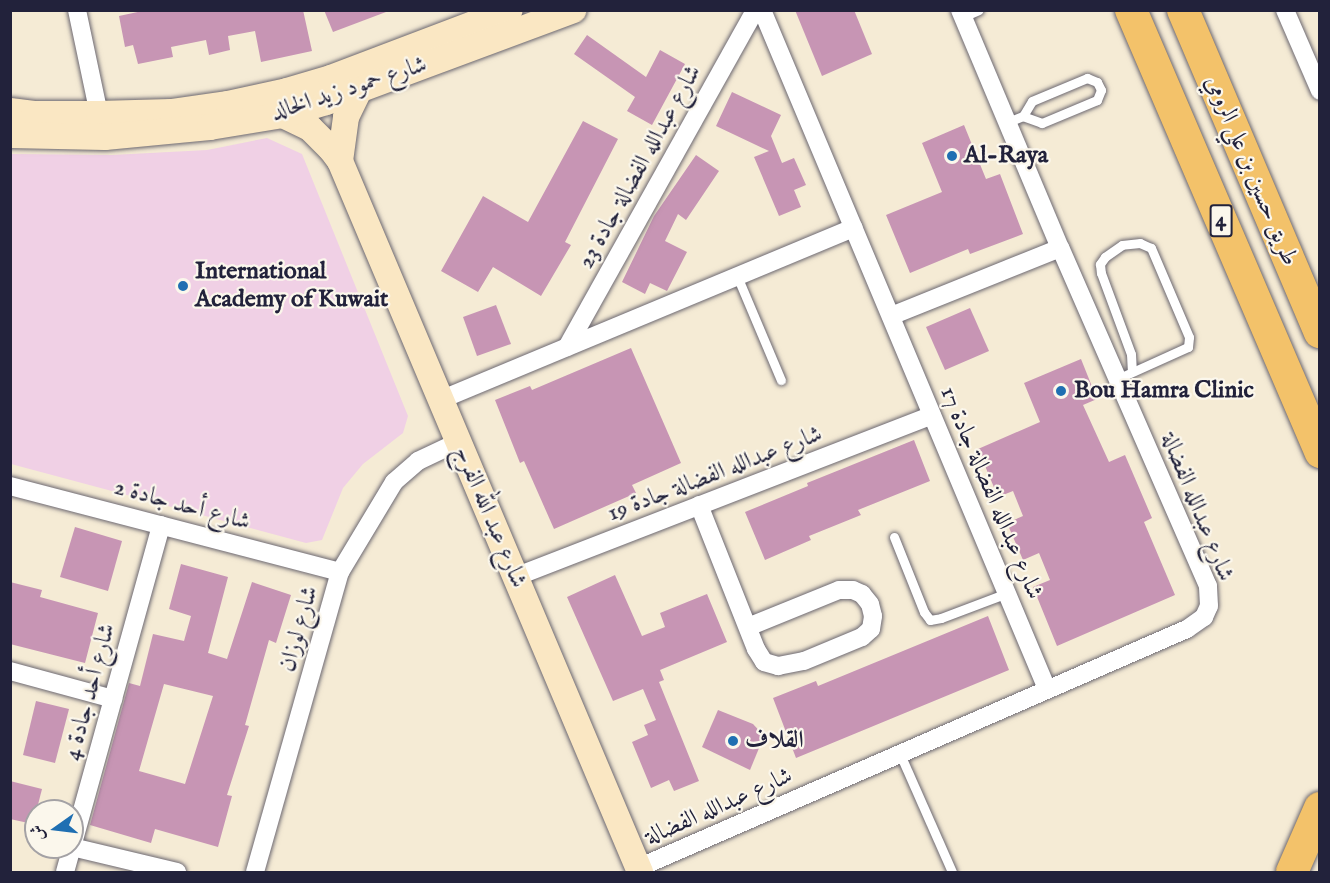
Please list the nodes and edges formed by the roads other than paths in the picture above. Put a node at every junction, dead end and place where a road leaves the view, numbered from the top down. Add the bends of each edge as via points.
1 (77, 10) edge
2 (510, 10) edge
3 (573, 10) edge
4 (754, 10) edge
5 (762, 10) edge
6 (1131, 10) edge
7 (1183, 10) edge
8 (1285, 10) edge
9 (967, 13) edge
10 (358, 90) junction
11 (1320, 92) edge
12 (10, 111) edge
13 (99, 114) junction
14 (283, 115) junction
15 (1015, 119) junction
16 (10, 135) edge
17 (340, 161) junction
18 (854, 228) junction
19 (1060, 248) junction
20 (737, 276) junction
21 (891, 316) junction
22 (1320, 332) edge
23 (567, 347) junction
24 (1124, 375) junction
25 (781, 380) dead end
26 (440, 400) junction
27 (932, 415) junction
28 (458, 442) junction
29 (1315, 442) edge
30 (1320, 470) edge
31 (10, 486) edge
32 (699, 505) junction
33 (160, 525) junction
34 (894, 537) dead end
35 (340, 572) junction
36 (515, 577) junction
37 (1007, 593) junction
38 (748, 627) junction
39 (10, 671) edge
40 (1047, 689) junction
41 (113, 699) junction
42 (900, 754) junction
43 (84, 804) edge
44 (1320, 808) edge
45 (84, 851) edge
46 (639, 870) edge
47 (177, 873) edge
48 (255, 873) edge
49 (952, 873) edge
50 (1292, 873) edge

1 - 13 street
2 - 13 main road, شارع حمود زيد الخالد via 287,92 171,112
3 - 10 main road, شارع حمود زيد الخالد
4 - 23 street, شارع عبدالله الفضالة جادة 23
5 - 18 street, شارع عبدالله الفضالة جادة 17
6 - 29 highway, طريق حسين بن علي الرومي / 4
7 - 22 highway, طريق حسين بن علي الرومي / 4
8 - 11 street
9 - 15 street, شارع عبدالله الفضالة
10 - 14 main road, شارع حمود زيد الخالد
10 - 17 main road via 346,117
12 - 13 main road, شارع حمود زيد الخالد
14 - 16 main road, شارع حمود زيد الخالد via 105,137
14 - 17 main road, شارع عبد الله الفرج via 316,132
15 - 15 lane via 1032,101 1087,78 1097,82 1101,90 1097,100 1042,123
15 - 19 street, شارع عبدالله الفضالة
17 - 26 main road, شارع عبد الله الفرج
18 - 20 street
18 - 21 street, شارع عبدالله الفضالة جادة 17
19 - 21 street
19 - 24 street, شارع عبدالله الفضالة
20 - 23 street
20 - 25 lane
21 - 27 street, شارع عبدالله الفضالة جادة 17
23 - 26 street
24 - 24 lane via 1131,354 1100,264 1122,245 1140,243 1151,248 1190,337 1188,347
24 - 40 street, شارع عبدالله الفضالة via 1208,586 1209,606 1204,617 1187,628
26 - 28 main road, شارع عبد الله الفرج
27 - 32 street, شارع عبدالله الفضالة جادة 19
27 - 37 street, شارع عبدالله الفضالة جادة 17
28 - 35 street, شارع لوزان via 418,461 394,482
28 - 36 main road, شارع عبد الله الفرج
29 - 30 highway, طريق حسين بن علي الرومي
31 - 33 street, شارع أحد جادة 2
32 - 36 street, شارع عبدالله الفضالة جادة 19
32 - 38 street
33 - 35 street, شارع أحد جادة 2
33 - 41 street, شارع أحد جادة 4
34 - 37 lane via 930,620
35 - 48 street, شارع لوزان
36 - 46 main road, شارع عبد الله الفرج
37 - 40 street, شارع عبدالله الفضالة جادة 17
38 - 38 street via 764,662 778,666 804,661 862,638 872,629 873,616 870,604 861,594 839,590
39 - 41 street
40 - 42 street, شارع عبدالله الفضالة
41 - 43 street, شارع أحد جادة 4
42 - 46 street, شارع عبدالله الفضالة
42 - 49 lane
44 - 50 highway
45 - 47 street

